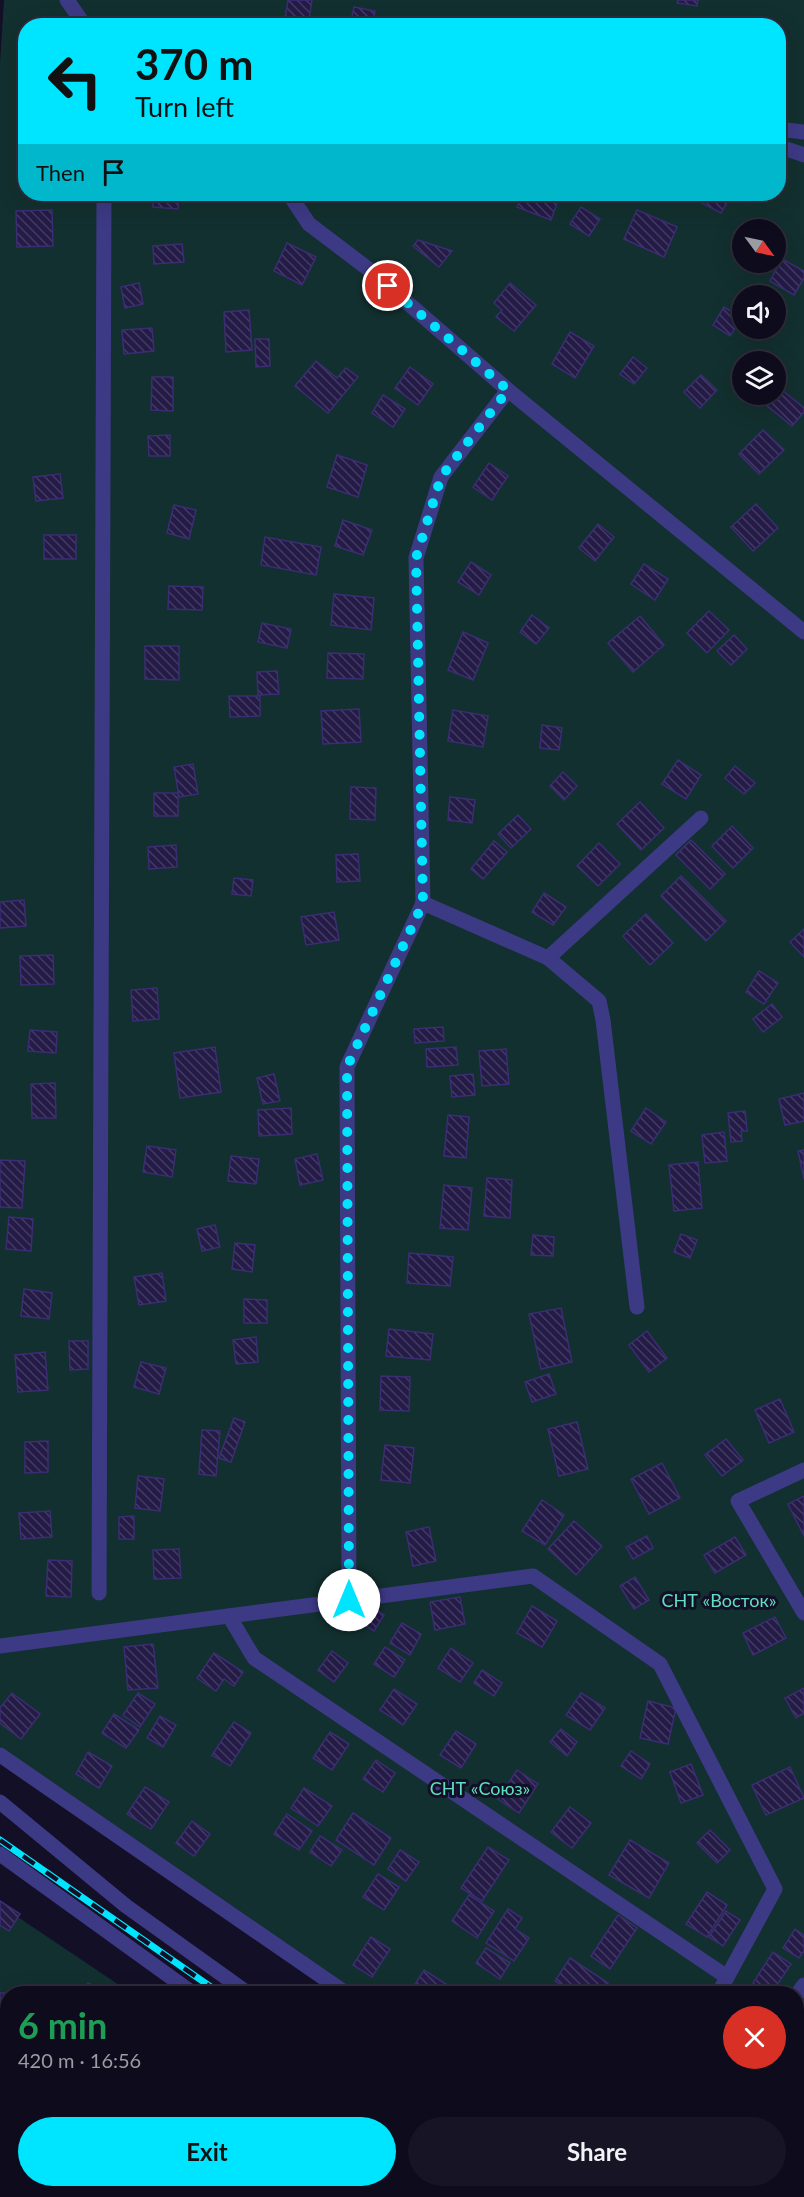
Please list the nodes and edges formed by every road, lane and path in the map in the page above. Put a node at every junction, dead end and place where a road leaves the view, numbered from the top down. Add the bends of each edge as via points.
1 (68, 0) edge
2 (80, 18) edge
3 (786, 130) edge
4 (804, 132) edge
5 (786, 149) edge
6 (804, 155) edge
7 (104, 201) edge
8 (294, 201) edge
9 (508, 390) junction
10 (804, 632) edge
11 (701, 818) dead end
12 (423, 903) junction
13 (548, 958) junction
14 (637, 1307) dead end
15 (804, 1470) edge
16 (99, 1593) dead end
17 (349, 1600) junction
18 (804, 1613) edge
19 (229, 1616) junction
20 (0, 1646) edge
21 (0, 1755) edge
22 (0, 1802) edge
23 (0, 1854) edge
24 (727, 1977) junction
25 (183, 1986) edge
26 (238, 1986) edge
27 (335, 1986) edge
28 (722, 1986) edge

1 - 2 street
3 - 4 street
5 - 6 street
7 - 16 street
8 - 9 street via 309,224 371,271
9 - 10 street
9 - 12 street via 441,477 416,558
11 - 13 street
12 - 13 street
12 - 17 street via 347,1067
13 - 14 street via 599,1001
15 - 18 street via 738,1501
17 - 19 street
17 - 24 street via 533,1576 660,1664 775,1889
19 - 20 street
19 - 24 street via 254,1658
21 - 27 street
22 - 26 street via 126,1906
23 - 25 street
24 - 28 street

